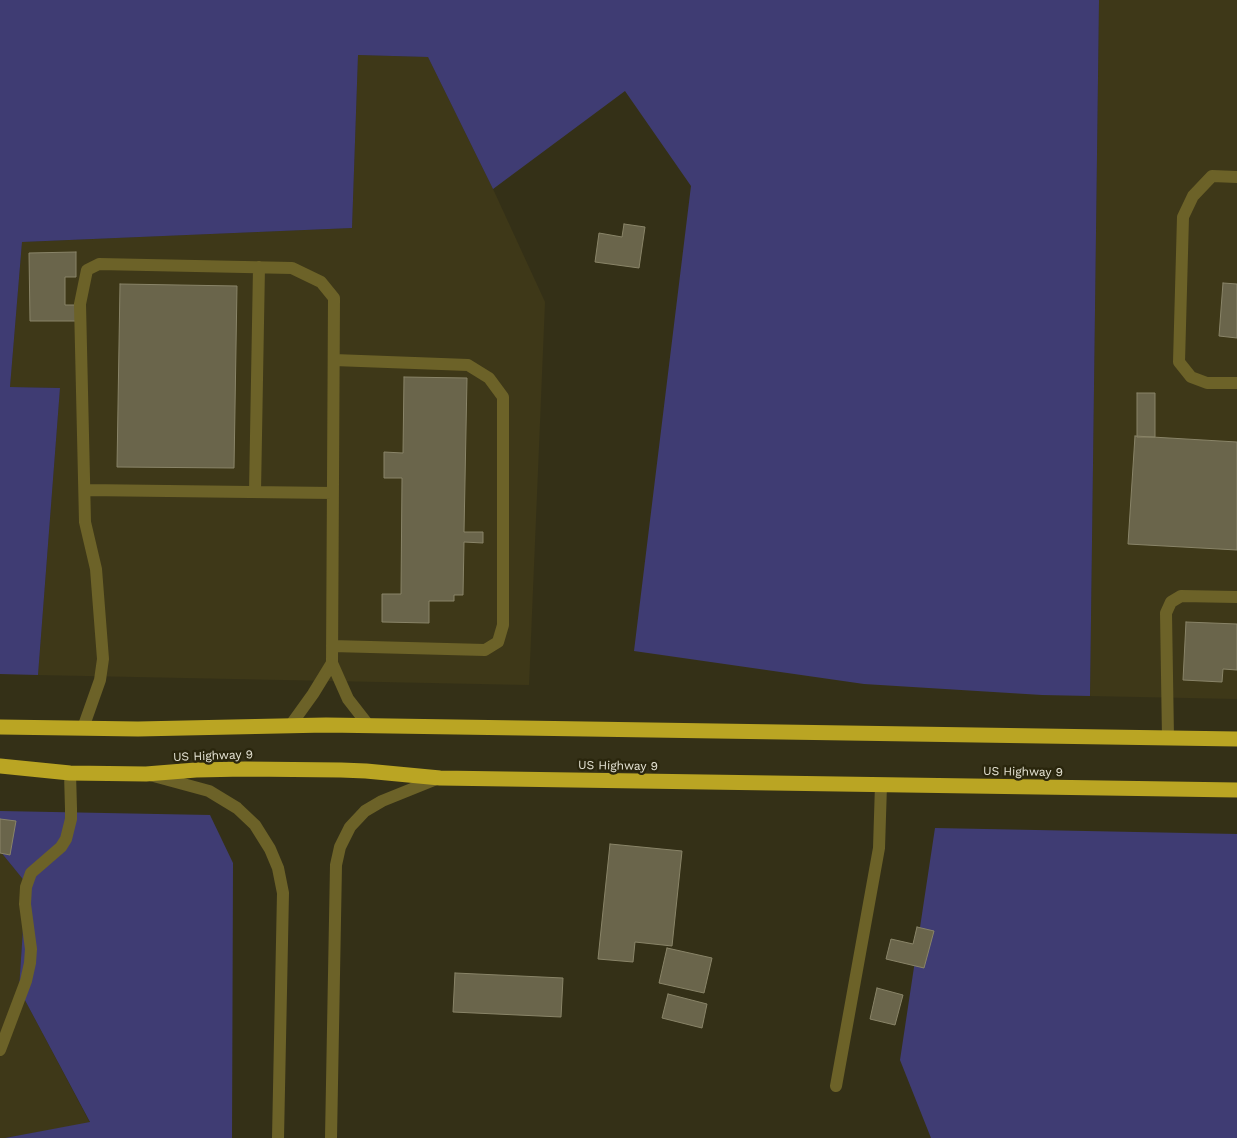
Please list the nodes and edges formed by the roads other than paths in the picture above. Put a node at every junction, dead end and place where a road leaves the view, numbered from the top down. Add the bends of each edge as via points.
1 (1237, 177) edge
2 (259, 267) junction
3 (334, 360) junction
4 (1237, 383) edge
5 (85, 490) junction
6 (256, 492) junction
7 (333, 494) junction
8 (1237, 597) edge
9 (332, 646) junction
10 (332, 663) junction
11 (290, 726) junction
12 (369, 726) junction
13 (0, 727) edge
14 (83, 728) junction
15 (1168, 738) junction
16 (1237, 739) edge
17 (0, 766) edge
18 (70, 773) junction
19 (146, 774) junction
20 (440, 778) junction
21 (881, 785) junction
22 (1237, 790) edge
23 (0, 1050) edge
24 (836, 1086) dead end
25 (278, 1138) edge
26 (331, 1138) edge

1 - 4 street via 1212,176 1193,196 1183,217 1179,362 1191,377 1207,383
2 - 3 street via 292,268 321,282 334,298
2 - 5 street via 99,264 87,270 80,304
2 - 6 street
3 - 7 street
3 - 9 street via 468,365 489,378 503,397 503,626 498,642 485,650
5 - 6 street
5 - 14 street via 85,522 96,569 103,658 100,680
6 - 7 street
7 - 9 street
8 - 15 street via 1181,596 1171,602 1166,613
9 - 10 street
10 - 11 street
10 - 12 street via 348,699
11 - 12 highway
11 - 14 highway
12 - 15 highway
13 - 14 highway
15 - 16 highway
17 - 18 highway, US Highway 9
18 - 19 highway, US Highway 9
18 - 23 street via 71,819 66,839 31,873 26,886 30,963
19 - 20 highway, US Highway 9 via 245,769 366,770
19 - 25 street via 208,791 237,808 255,825 278,868 282,893
20 - 21 highway, US Highway 9
20 - 26 street via 365,811 350,827 340,848 336,865
21 - 22 highway, US Highway 9
21 - 24 street via 879,848

